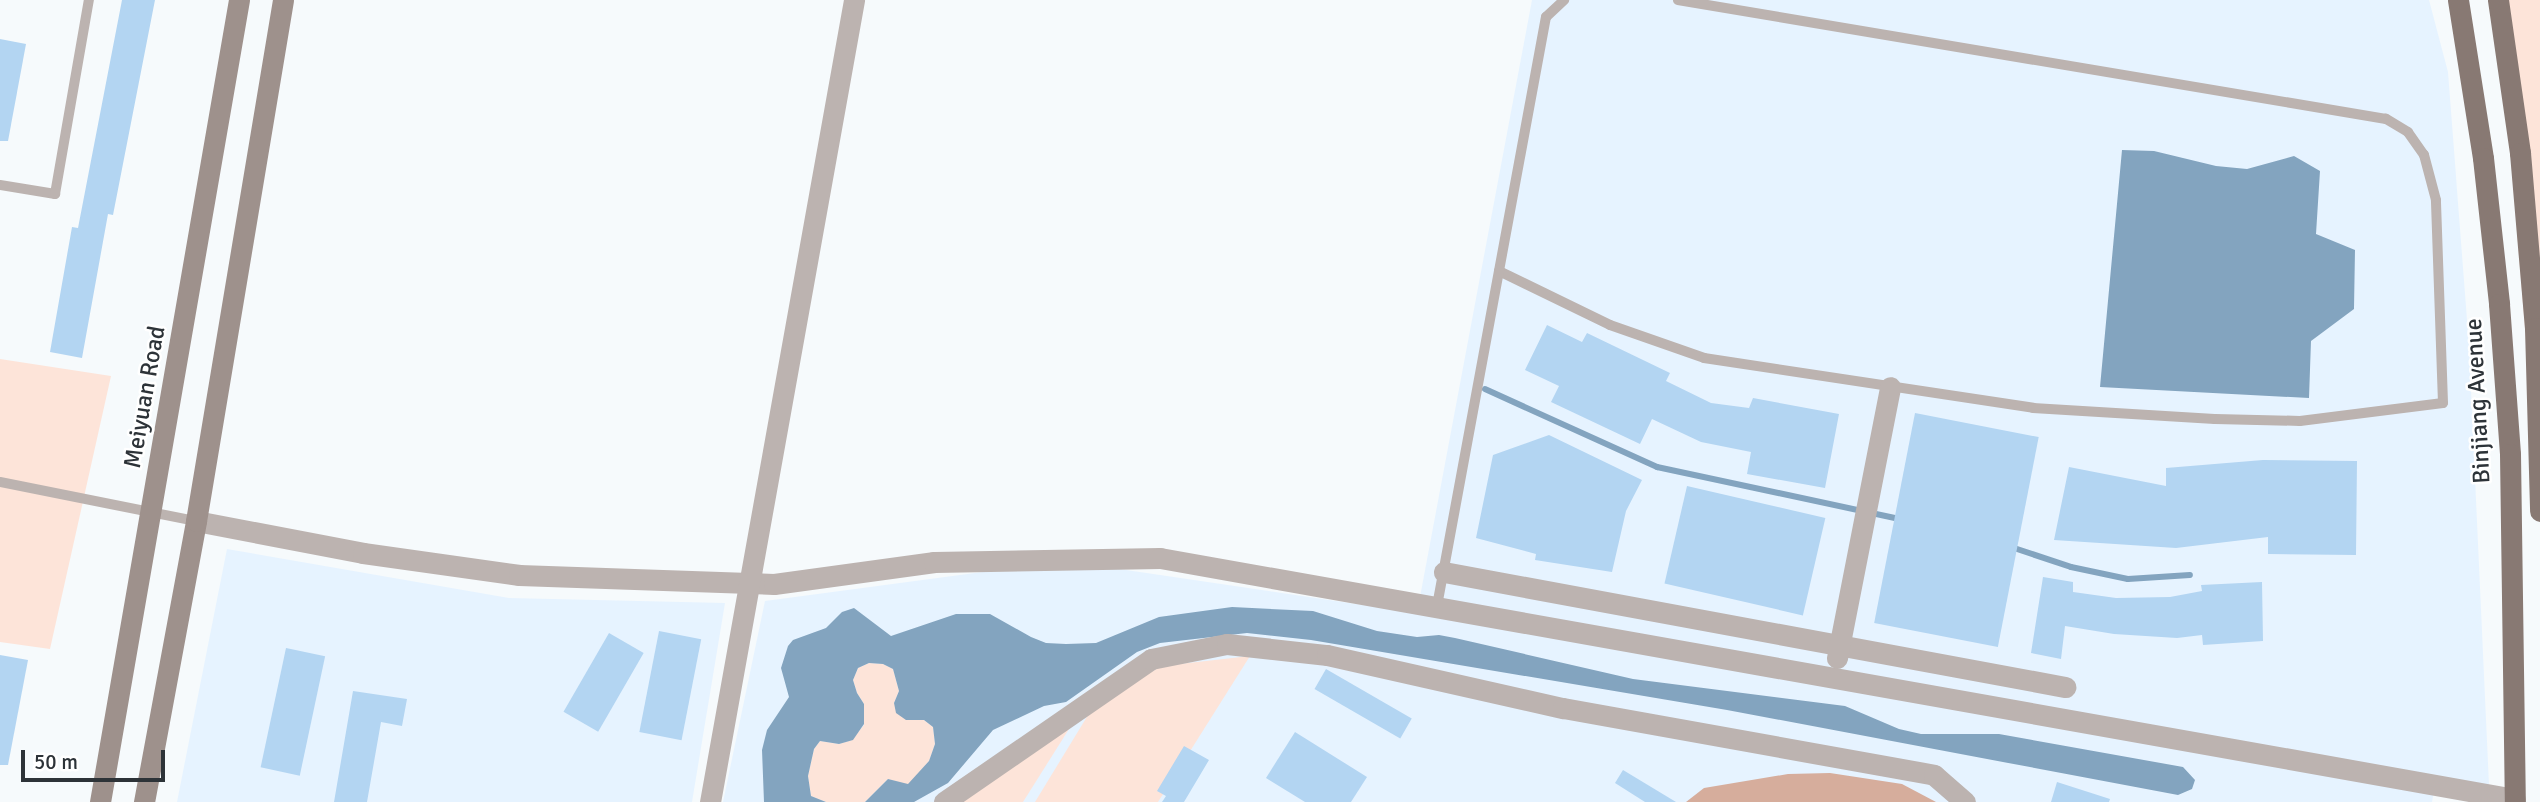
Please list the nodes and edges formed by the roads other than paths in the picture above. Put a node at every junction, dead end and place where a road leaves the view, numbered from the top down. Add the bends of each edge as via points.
1 (89, 0) edge
2 (239, 0) edge
3 (283, 0) edge
4 (854, 0) edge
5 (1564, 0) edge
6 (1678, 0) edge
7 (2458, 0) edge
8 (2498, 0) edge
9 (0, 185) edge
10 (1499, 271) junction
11 (1890, 387) junction
12 (0, 482) edge
13 (2540, 511) edge
14 (151, 513) junction
15 (196, 521) junction
16 (1444, 572) junction
17 (748, 583) junction
18 (1437, 606) junction
19 (1840, 646) junction
20 (1832, 677) junction
21 (2065, 687) dead end
22 (2515, 800) edge
23 (100, 802) edge
24 (144, 802) edge
25 (710, 802) edge
26 (944, 802) edge
27 (1965, 802) edge

1 - 9 lane via 55,194
2 - 14 main road, Meiyuan Road
3 - 15 main road
4 - 17 street
5 - 10 lane via 1546,17
6 - 11 lane via 2386,119 2408,132 2424,155 2436,200 2443,403 2300,421 2215,419 2033,408
7 - 22 main road, Binjiang Avenue via 2484,171 2510,454
8 - 13 main road via 2520,153 2535,328
10 - 11 lane via 1610,324 1704,358
10 - 16 lane
11 - 19 street
12 - 14 lane
14 - 15 lane
14 - 23 main road, Meiyuan Road
15 - 17 street via 363,553 519,575
15 - 24 main road
16 - 18 lane
16 - 19 street
17 - 18 street via 774,584 934,562 1160,558
17 - 25 street
18 - 20 street
19 - 20 street
19 - 21 street
20 - 22 street
26 - 27 street via 1150,659 1227,644 1327,655 1563,708 1934,775

